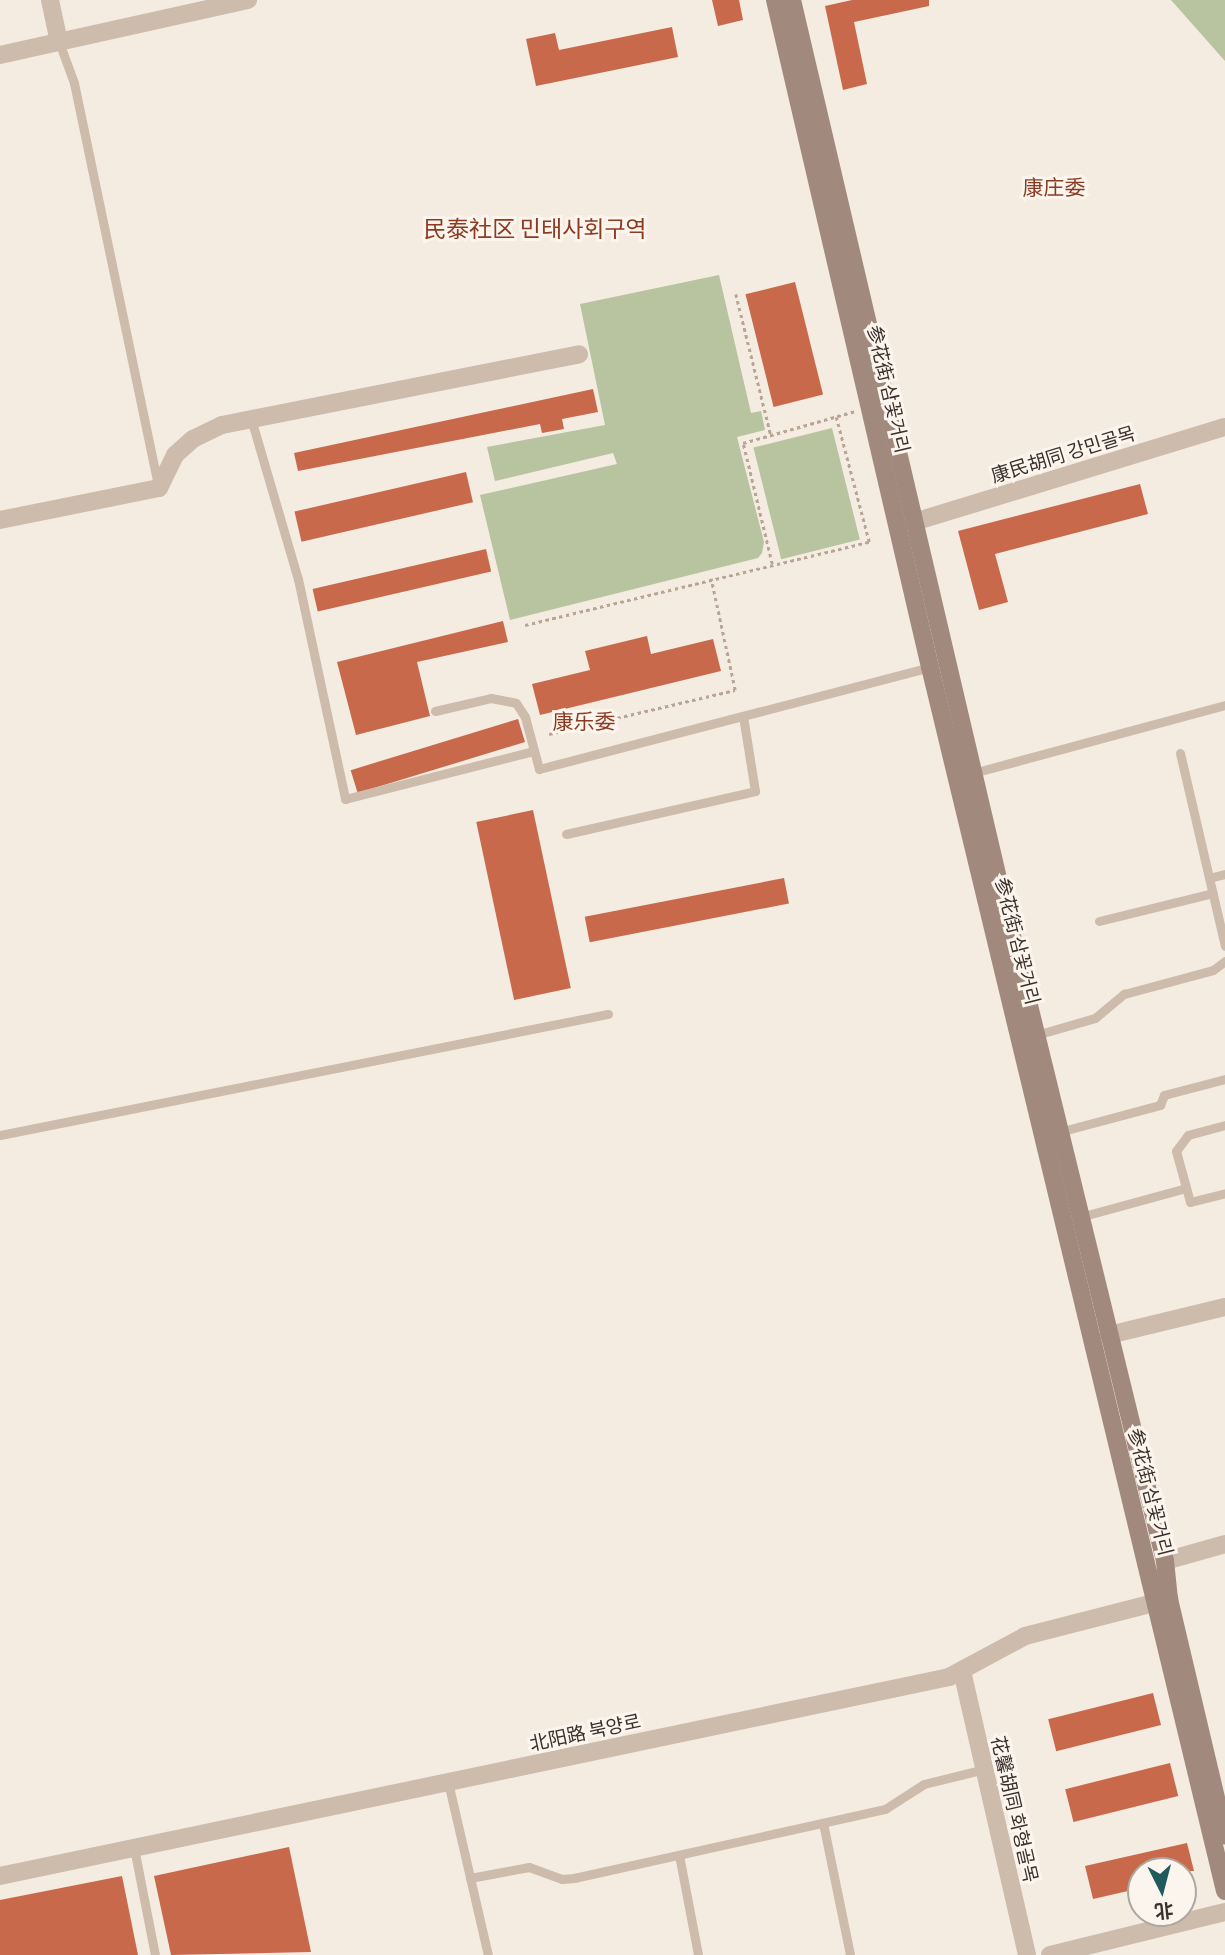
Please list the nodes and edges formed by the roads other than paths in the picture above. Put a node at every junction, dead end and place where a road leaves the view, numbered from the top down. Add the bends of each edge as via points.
1 (50, 0) edge
2 (248, 0) edge
3 (775, 0) edge
4 (792, 0) edge
5 (220, 3) edge
6 (59, 42) junction
7 (0, 55) edge
8 (579, 354) dead end
9 (252, 422) junction
10 (1225, 427) edge
11 (159, 488) junction
12 (0, 520) edge
13 (914, 522) junction
14 (930, 667) junction
15 (1225, 705) edge
16 (435, 711) dead end
17 (743, 716) junction
18 (534, 751) junction
19 (1180, 752) dead end
20 (973, 773) junction
21 (566, 834) dead end
22 (1225, 874) edge
23 (1209, 878) junction
24 (1213, 892) junction
25 (1099, 921) dead end
26 (1225, 946) edge
27 (1225, 961) edge
28 (608, 1014) dead end
29 (1036, 1035) junction
30 (1225, 1079) edge
31 (1225, 1125) edge
32 (1059, 1132) junction
33 (0, 1135) edge
34 (1186, 1188) junction
35 (1225, 1193) edge
36 (1080, 1217) junction
37 (1225, 1307) edge
38 (1109, 1335) junction
39 (1225, 1544) edge
40 (1166, 1561) junction
41 (1163, 1601) junction
42 (962, 1671) junction
43 (985, 1769) junction
44 (448, 1782) junction
45 (823, 1823) junction
46 (1225, 1835) edge
47 (134, 1848) junction
48 (679, 1855) junction
49 (0, 1876) edge
50 (470, 1878) junction
51 (1225, 1891) edge
52 (1225, 1912) edge
53 (155, 1955) edge
54 (488, 1955) edge
55 (698, 1955) edge
56 (850, 1955) edge
57 (1027, 1955) edge
58 (1050, 1955) edge

1 - 6 street
2 - 5 street
3 - 14 main road, 参花街 삼꽃거리
4 - 13 main road, 参花街 삼꽃거리
5 - 6 street
6 - 7 street
6 - 11 lane via 74,83
8 - 9 street
9 - 11 street via 222,425 193,439 175,455
9 - 18 lane via 298,579 345,799
10 - 13 street, 康民胡同 강민골목
11 - 12 street
13 - 20 main road, 参花街 삼꽃거리
14 - 17 lane
14 - 41 main road, 参花街 삼꽃거리
15 - 20 lane
16 - 18 lane via 506,699 525,717
17 - 18 lane via 539,769
17 - 21 lane via 755,791
19 - 23 lane
20 - 29 main road, 参花街 삼꽃거리
22 - 23 lane
23 - 24 lane
24 - 25 lane
24 - 26 lane
27 - 29 lane via 1213,970 1124,994 1095,1018
28 - 33 lane
29 - 32 main road, 参花街 삼꽃거리
30 - 32 lane via 1164,1095 1160,1105
31 - 34 lane via 1188,1135 1177,1151
32 - 36 main road, 参花街 삼꽃거리
34 - 35 lane via 1190,1202
34 - 36 lane
36 - 38 main road, 参花街 삼꽃거리
37 - 38 street
38 - 40 main road, 参花街 삼꽃거리
39 - 40 street
40 - 41 main road, 参花街 삼꽃거리
41 - 42 street, 北阳路 북양로 via 1025,1636
41 - 46 main road, 参花街 삼꽃거리
41 - 51 main road, 参花街 삼꽃거리
42 - 43 street, 花馨胡同 화형골목
42 - 44 street, 北阳路 북양로
43 - 45 lane via 925,1784 885,1809
43 - 57 street, 花馨胡同 화형골목
44 - 47 street, 北阳路 북양로
44 - 50 lane
45 - 48 lane
45 - 56 lane
47 - 49 street, 北阳路 북양로
47 - 53 lane
48 - 50 lane via 574,1878 562,1879 529,1867
48 - 55 lane
50 - 54 lane
52 - 58 street

